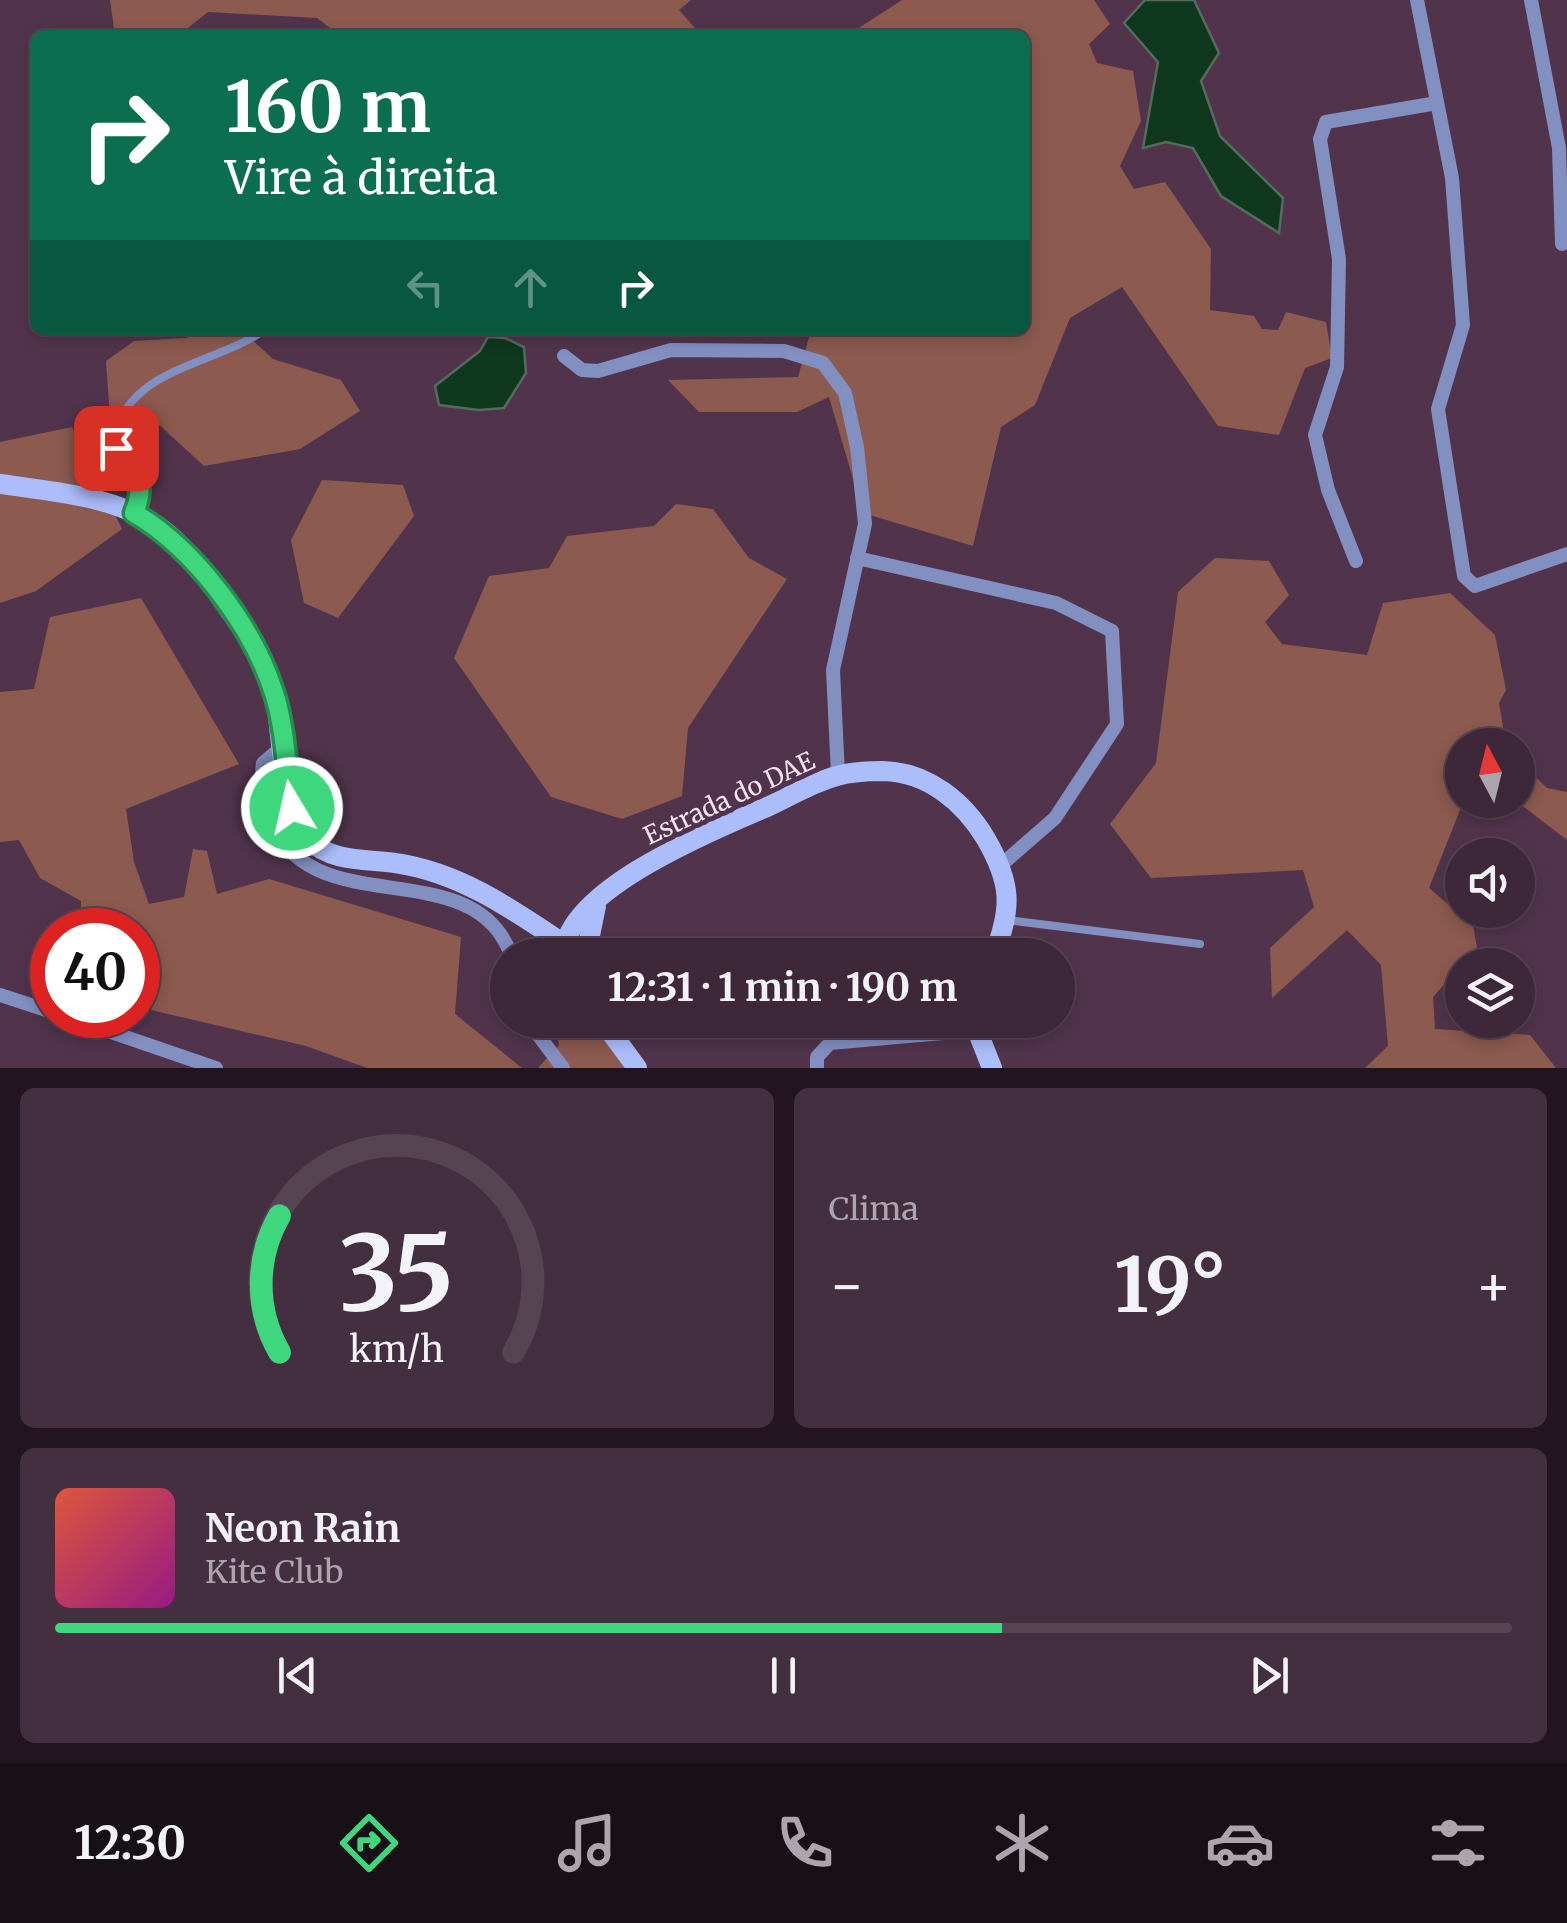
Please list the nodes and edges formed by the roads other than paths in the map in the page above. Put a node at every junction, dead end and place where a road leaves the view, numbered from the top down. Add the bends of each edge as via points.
1 (1418, 0) edge
2 (1531, 0) edge
3 (1437, 103) junction
4 (1562, 244) dead end
5 (254, 335) edge
6 (564, 356) dead end
7 (0, 484) edge
8 (134, 513) junction
9 (1567, 554) edge
10 (857, 558) junction
11 (1356, 561) dead end
12 (282, 747) junction
13 (838, 775) junction
14 (1000, 866) junction
15 (596, 904) junction
16 (1008, 920) junction
17 (506, 938) edge
18 (546, 938) edge
19 (572, 938) edge
20 (589, 938) edge
21 (1001, 938) edge
22 (1200, 944) dead end
23 (0, 995) edge
24 (30, 1005) edge
25 (128, 1038) edge
26 (541, 1038) edge
27 (615, 1038) edge
28 (871, 1038) edge
29 (982, 1038) edge
30 (216, 1068) edge
31 (564, 1068) edge
32 (637, 1068) edge
33 (817, 1068) edge
34 (992, 1068) edge

1 - 3 street
2 - 4 street via 1560,148
3 - 9 street via 1452,178 1463,325 1438,409 1464,576 1476,586
3 - 11 street via 1326,122 1320,140 1339,277 1337,366 1315,436
5 - 8 lane via 152,384 130,404 116,448 140,482
6 - 10 street via 582,370 598,371 671,350 706,348 784,351 823,363 844,393 857,447 865,524
7 - 8 street via 82,496
8 - 12 street via 193,559 239,624 275,695
10 - 13 street via 834,670
10 - 14 street via 1056,603 1112,632 1117,724 1055,818
12 - 17 street via 261,773 276,834 304,866 410,889 485,917
12 - 18 street via 292,808 313,844 466,884
13 - 14 street, Estrada do DAE via 912,775 943,790 973,818
13 - 15 street, Estrada do DAE via 669,850
14 - 16 street, Estrada do DAE
15 - 19 street, Estrada do DAE
15 - 20 street
16 - 21 street, Estrada do DAE
16 - 22 lane
23 - 24 street
25 - 30 street
26 - 31 street
27 - 32 street
28 - 33 street via 830,1043 817,1056
29 - 34 street

